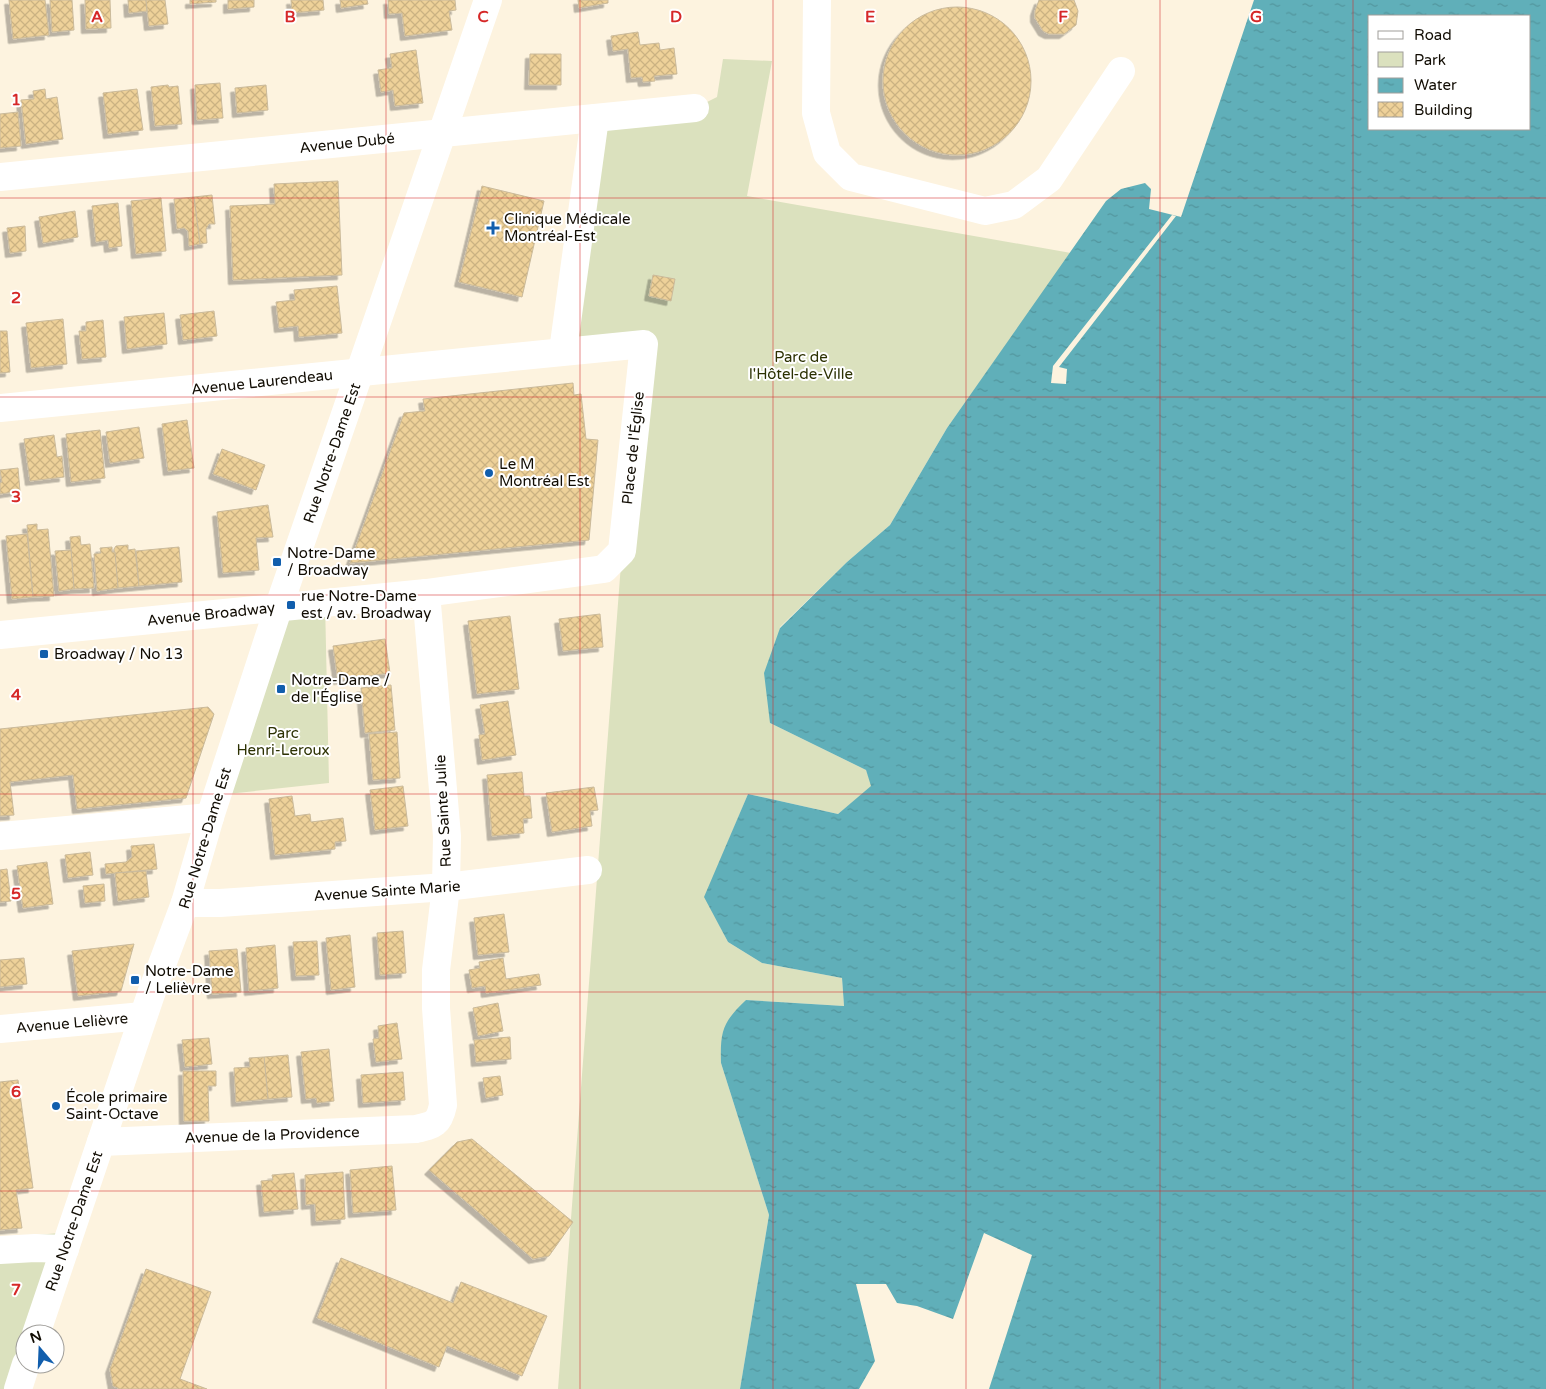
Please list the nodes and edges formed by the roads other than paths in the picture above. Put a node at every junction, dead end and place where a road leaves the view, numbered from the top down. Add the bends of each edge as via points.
1 (488, 0) edge
2 (817, 0) edge
3 (1122, 71) dead end
4 (695, 108) dead end
5 (594, 118) junction
6 (441, 133) junction
7 (0, 177) edge
8 (644, 344) joint
9 (563, 351) junction
10 (360, 372) junction
11 (0, 408) edge
12 (622, 551) joint
13 (426, 593) junction
14 (279, 606) junction
15 (0, 635) edge
16 (210, 817) junction
17 (0, 836) edge
18 (588, 870) dead end
19 (446, 887) junction
20 (185, 903) junction
21 (143, 1016) junction
22 (0, 1030) edge
23 (440, 1118) joint
24 (101, 1142) junction
25 (65, 1249) junction
26 (0, 1250) edge
27 (39, 1324) edge
28 (23, 1374) edge
29 (18, 1389) edge

1 - 6 street, Rue Notre-Dame Est
2 - 3 street via 816,113 827,153 851,177 985,212 1014,205 1049,179
4 - 5 street, Avenue Dubé
5 - 6 street, Avenue Dubé
5 - 9 street
6 - 7 street, Avenue Dubé
6 - 10 street, Rue Notre-Dame Est
8 - 9 street, Avenue Laurendeau
8 - 12 street, Place de l'Église
9 - 10 street, Avenue Laurendeau
10 - 11 street, Avenue Laurendeau
10 - 14 street, Rue Notre-Dame Est
12 - 13 street, Avenue Broadway via 604,569
13 - 14 street, Avenue Broadway
13 - 19 street, Rue Sainte Julie via 447,836
14 - 15 street, Avenue Broadway
14 - 16 street, Rue Notre-Dame Est
16 - 17 street
16 - 20 street, Rue Notre-Dame Est
18 - 19 street, Avenue Sainte Marie
19 - 20 street, Avenue Sainte Marie
19 - 23 street, Rue Sainte Julie via 436,970 443,1105
20 - 21 street, Rue Notre-Dame Est
21 - 22 street, Avenue Lelièvre
21 - 24 street, Rue Notre-Dame Est
23 - 24 street, Avenue de la Providence via 431,1126 416,1129
24 - 25 street, Rue Notre-Dame Est
25 - 26 street
25 - 27 street, Rue Notre-Dame Est
28 - 29 street

